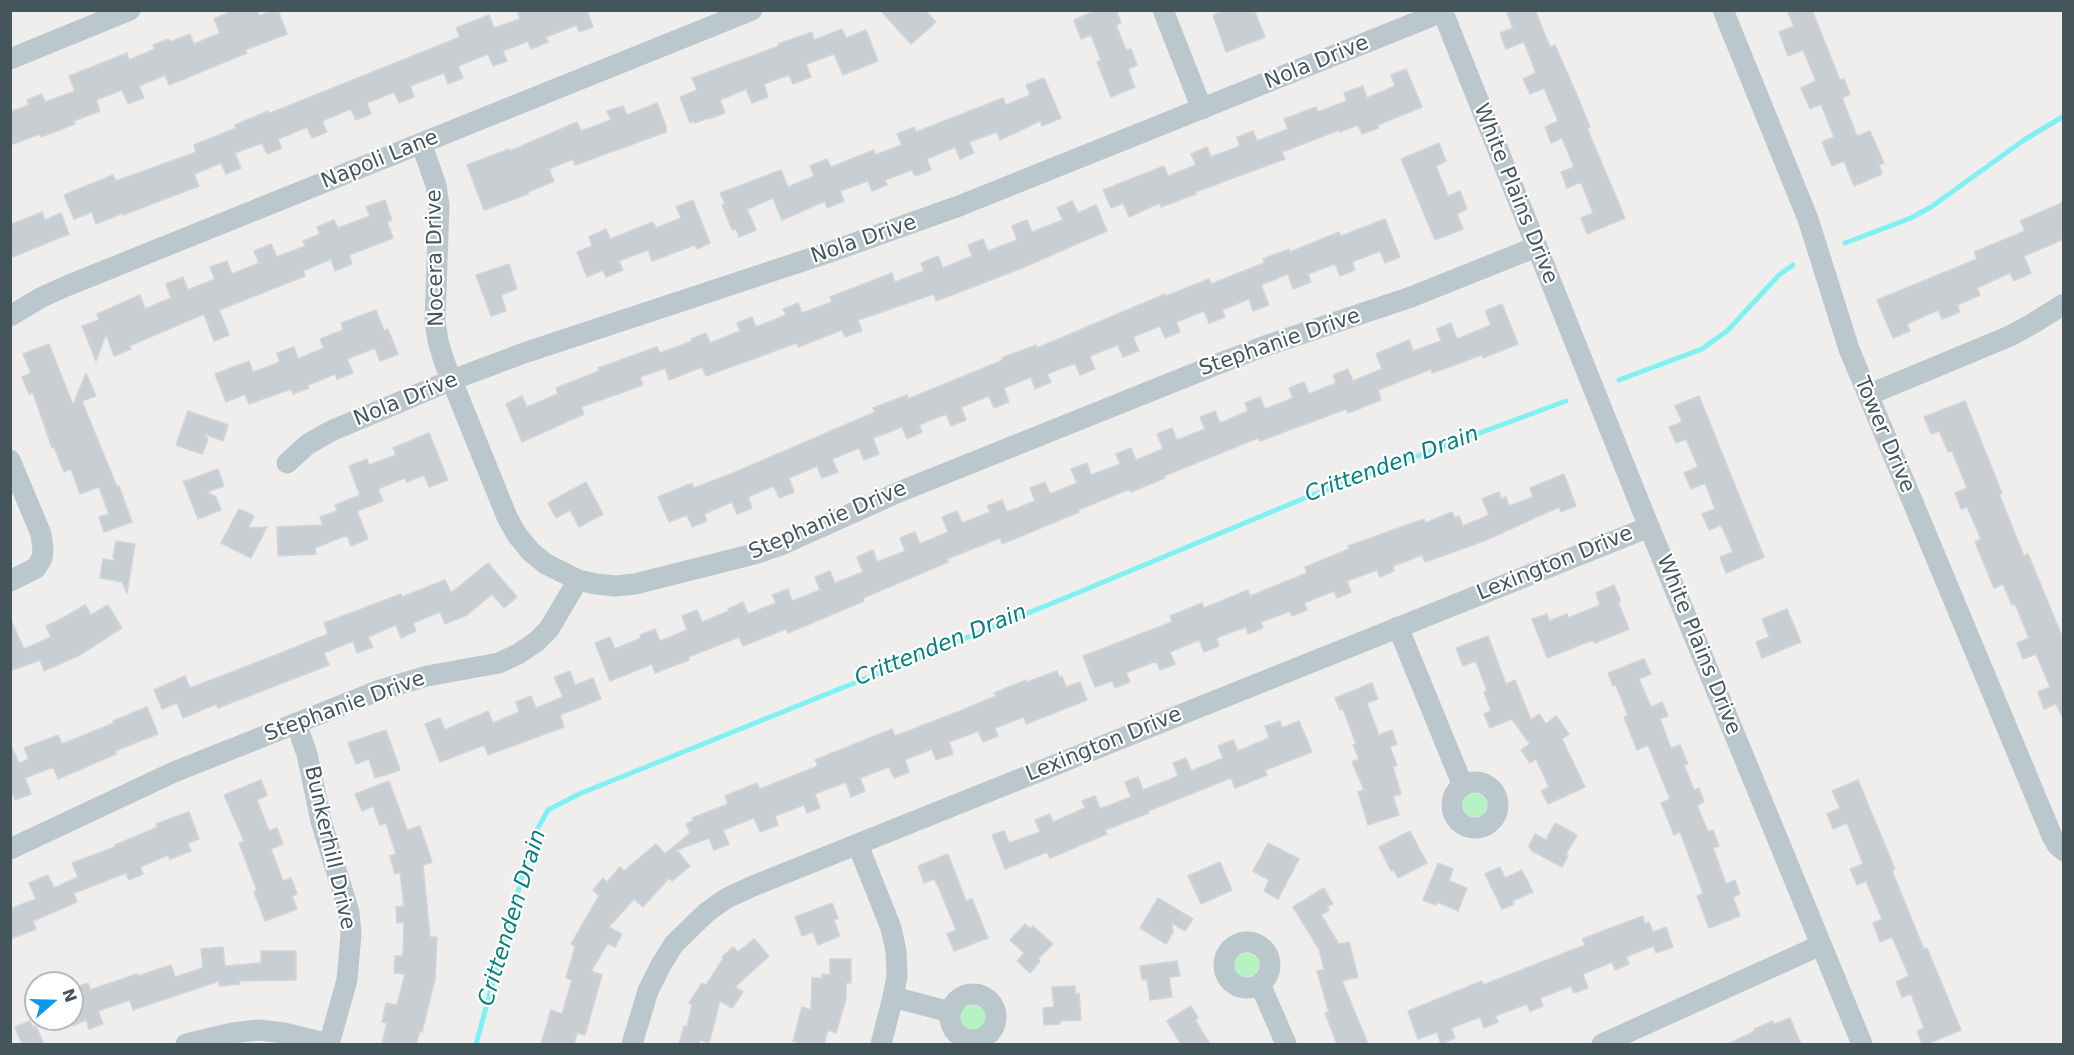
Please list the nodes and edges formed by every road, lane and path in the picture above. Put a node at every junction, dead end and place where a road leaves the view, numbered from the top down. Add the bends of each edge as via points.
1 (752, 10) edge
2 (1163, 10) edge
3 (1723, 10) edge
4 (1442, 11) edge
5 (118, 13) edge
6 (10, 59) edge
7 (1202, 109) junction
8 (422, 143) junction
9 (1536, 247) junction
10 (2064, 304) edge
11 (10, 316) edge
12 (452, 380) junction
13 (1868, 395) junction
14 (10, 460) edge
15 (287, 462) dead end
16 (1649, 527) junction
17 (579, 579) junction
18 (10, 581) edge
19 (1398, 627) junction
20 (296, 723) junction
21 (1463, 786) dead end
22 (858, 845) junction
23 (10, 849) edge
24 (2064, 851) edge
25 (1821, 945) junction
26 (1260, 984) dead end
27 (893, 997) junction
28 (950, 1012) dead end
29 (186, 1044) edge
30 (329, 1044) edge
31 (632, 1044) edge
32 (881, 1044) edge
33 (1286, 1044) edge
34 (1602, 1044) edge
35 (1862, 1044) edge

1 - 8 street, Napoli Lane
2 - 7 street
3 - 13 street, Tower Drive via 1808,219 1840,327
4 - 7 street, Nola Drive
4 - 9 street, White Plains Drive
5 - 6 street
7 - 12 street, Nola Drive via 911,224
8 - 11 street, Napoli Lane via 69,285
8 - 12 street, Nocera Drive via 439,205 435,321
9 - 16 street, White Plains Drive
9 - 17 street, Stephanie Drive via 1411,297 1212,366 898,492 781,545 635,584 596,584
10 - 13 street via 2010,336
12 - 15 street, Nola Drive via 331,430
12 - 17 street, Nocera Drive via 517,535 546,564
13 - 24 street, Tower Drive via 2052,836
14 - 18 street via 41,534 42,558 36,568
16 - 19 street, Lexington Drive
16 - 25 street, White Plains Drive
17 - 20 street, Stephanie Drive via 549,629 518,654 499,663 405,682
19 - 21 street
19 - 22 street, Lexington Drive
20 - 23 street, Stephanie Drive via 174,772
20 - 30 street, Bunkerhill Drive via 349,912 347,980
22 - 27 street via 891,928 897,976
22 - 31 street, Lexington Drive via 753,886 689,927 660,965
25 - 34 street
25 - 35 street, White Plains Drive
26 - 33 street
27 - 28 street
27 - 32 street
29 - 30 street via 259,1030

